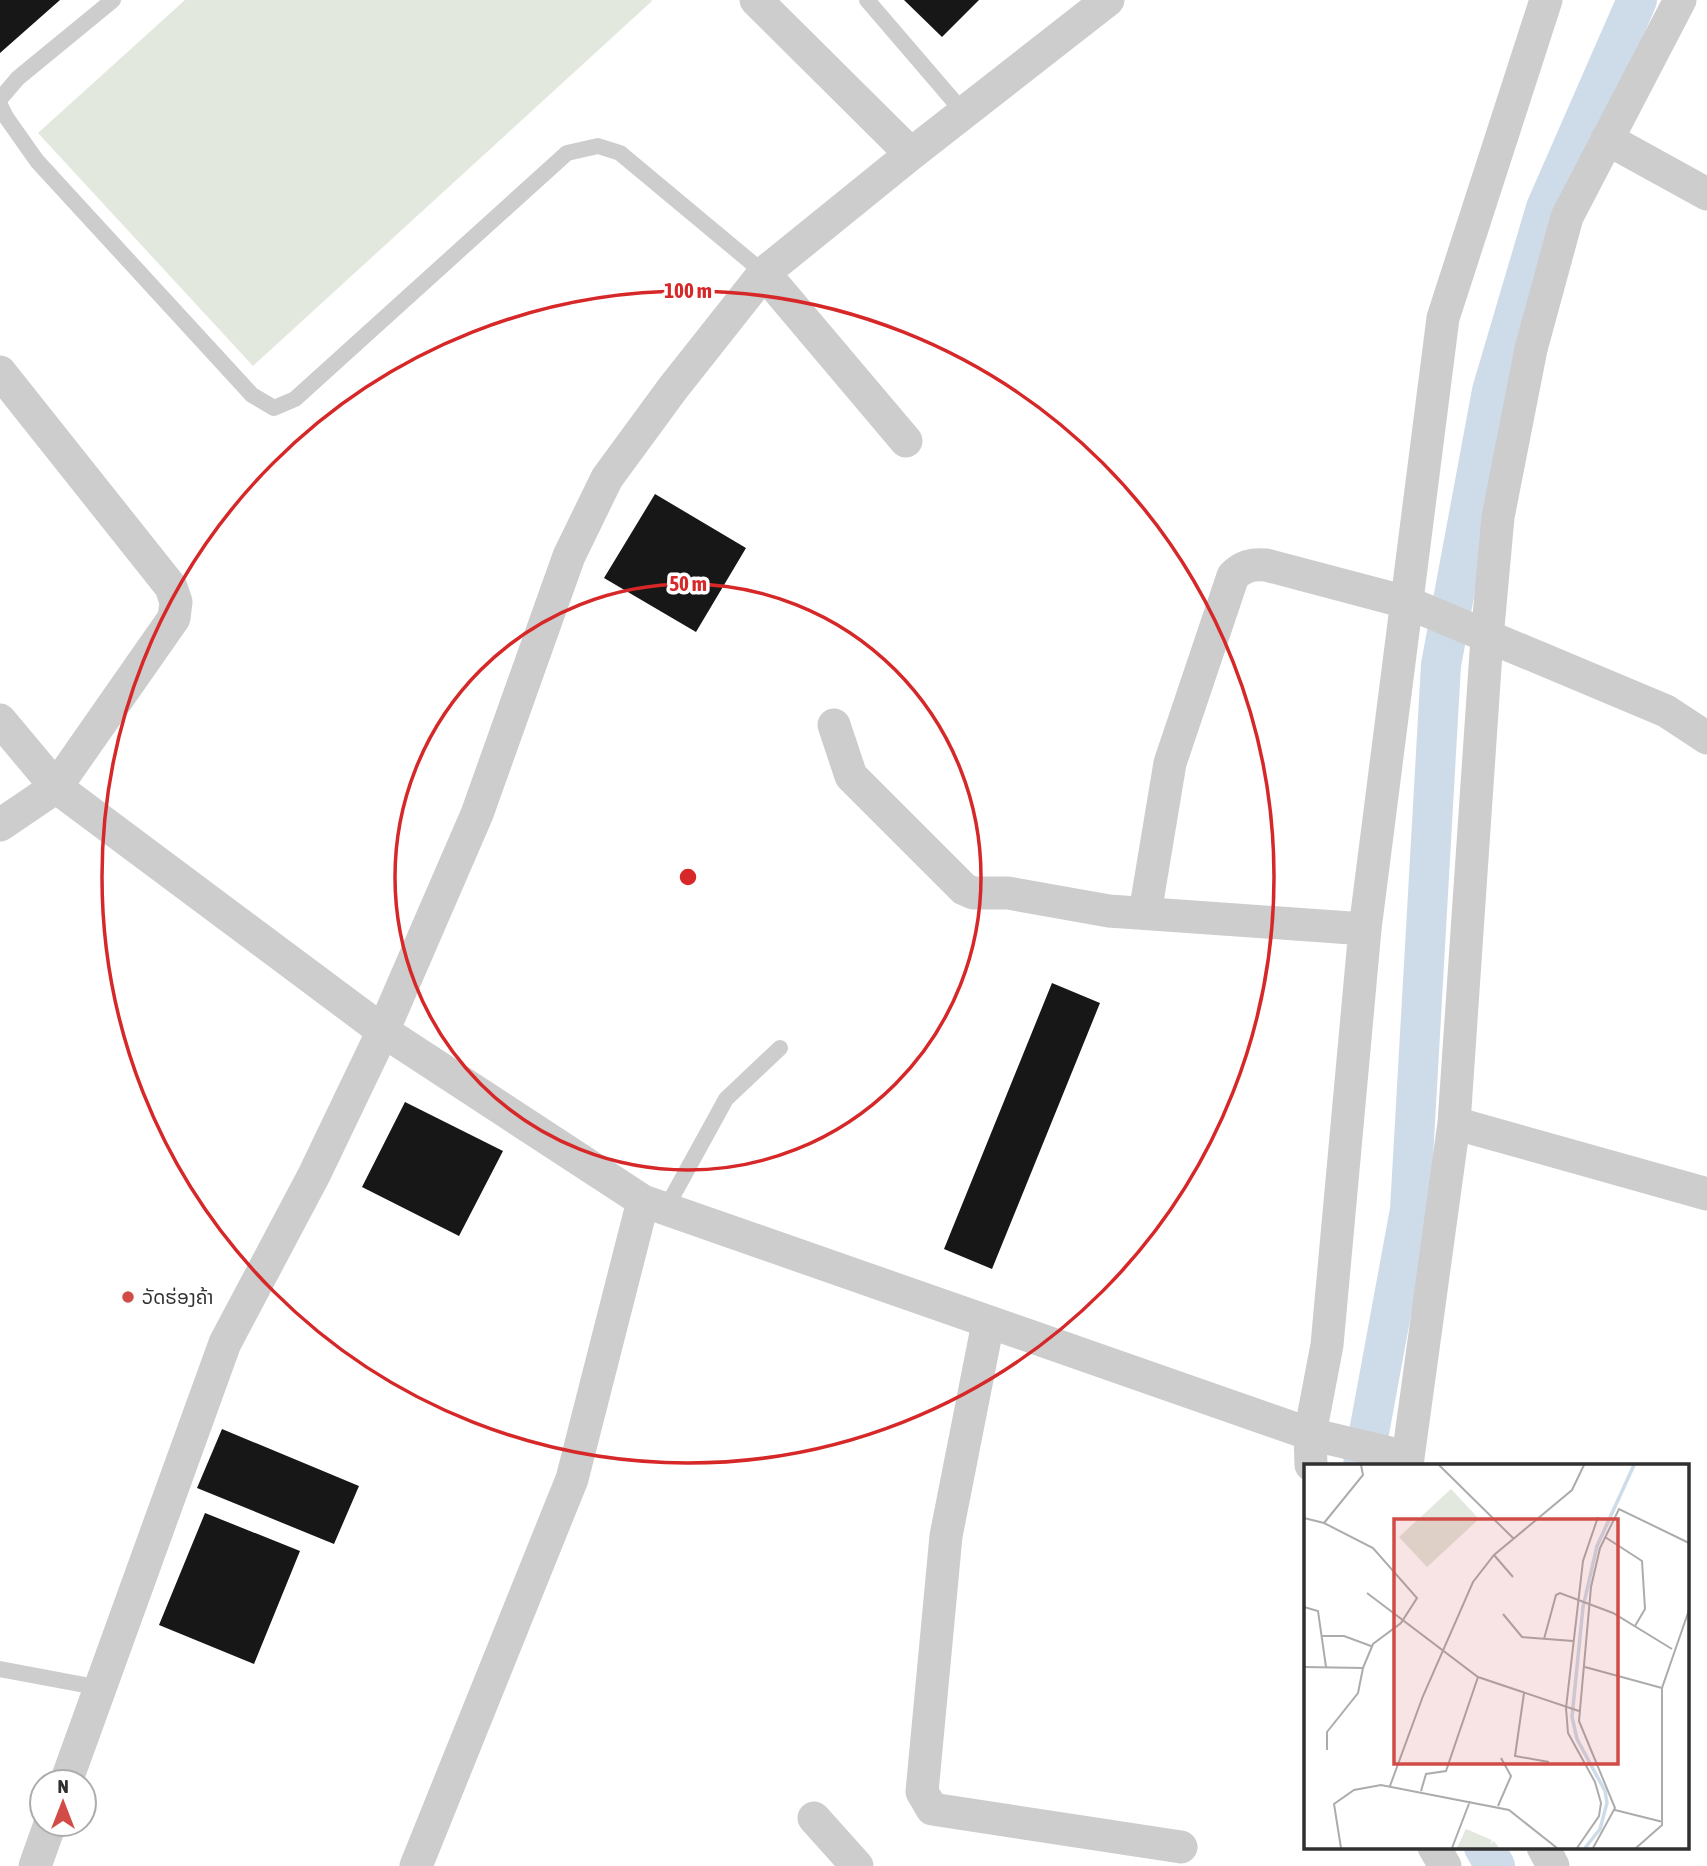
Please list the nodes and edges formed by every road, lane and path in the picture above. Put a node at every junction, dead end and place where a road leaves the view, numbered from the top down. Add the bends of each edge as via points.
1 (113, 0) edge
2 (756, 0) edge
3 (867, 0) edge
4 (1108, 0) edge
5 (1546, 0) edge
6 (1680, 0) edge
7 (0, 99) edge
8 (0, 105) edge
9 (964, 113) junction
10 (1607, 139) junction
11 (911, 154) junction
12 (1707, 194) edge
13 (764, 274) junction
14 (0, 372) edge
15 (906, 441) dead end
16 (1415, 606) junction
17 (1478, 634) junction
18 (0, 720) edge
19 (834, 725) dead end
20 (1707, 738) edge
21 (57, 787) junction
22 (0, 825) edge
23 (1145, 913) junction
24 (1365, 929) junction
25 (383, 1031) junction
26 (780, 1048) dead end
27 (1454, 1124) junction
28 (1707, 1194) edge
29 (654, 1205) junction
30 (988, 1323) junction
31 (1311, 1450) edge
32 (1407, 1461) edge
33 (0, 1669) edge
34 (101, 1688) junction
35 (71, 1768) edge
36 (814, 1818) dead end
37 (45, 1838) edge
38 (1181, 1847) dead end
39 (1435, 1848) edge
40 (1543, 1848) edge
41 (35, 1866) edge
42 (416, 1866) edge
43 (857, 1866) edge
44 (1445, 1866) edge
45 (1553, 1866) edge

1 - 7 lane via 18,78
2 - 11 street
3 - 9 lane
4 - 9 street
5 - 16 street via 1443,318
6 - 10 street
8 - 13 lane via 37,161 252,395 274,408 295,399 567,153 597,146 621,153
9 - 11 street
10 - 12 street
10 - 17 street via 1567,217 1531,349
11 - 13 street
13 - 15 street
13 - 25 street via 607,478 569,556 477,814
14 - 21 street via 171,587 176,602 174,618
16 - 17 street
16 - 23 street via 1266,565 1240,568 1233,576 1170,763
16 - 24 street
17 - 20 street via 1666,711
17 - 27 street
18 - 21 street
19 - 23 street via 851,776 964,889
21 - 22 street
21 - 25 street
23 - 24 street
24 - 31 street via 1327,1345
25 - 29 street
25 - 34 street via 225,1343
26 - 29 lane via 726,1099
27 - 28 street
27 - 32 street
29 - 30 street
29 - 42 street via 572,1479
30 - 31 street
30 - 38 street via 946,1536 922,1792 932,1810
31 - 32 street
33 - 34 lane
34 - 35 street
36 - 43 street
37 - 41 street
39 - 44 street
40 - 45 street

